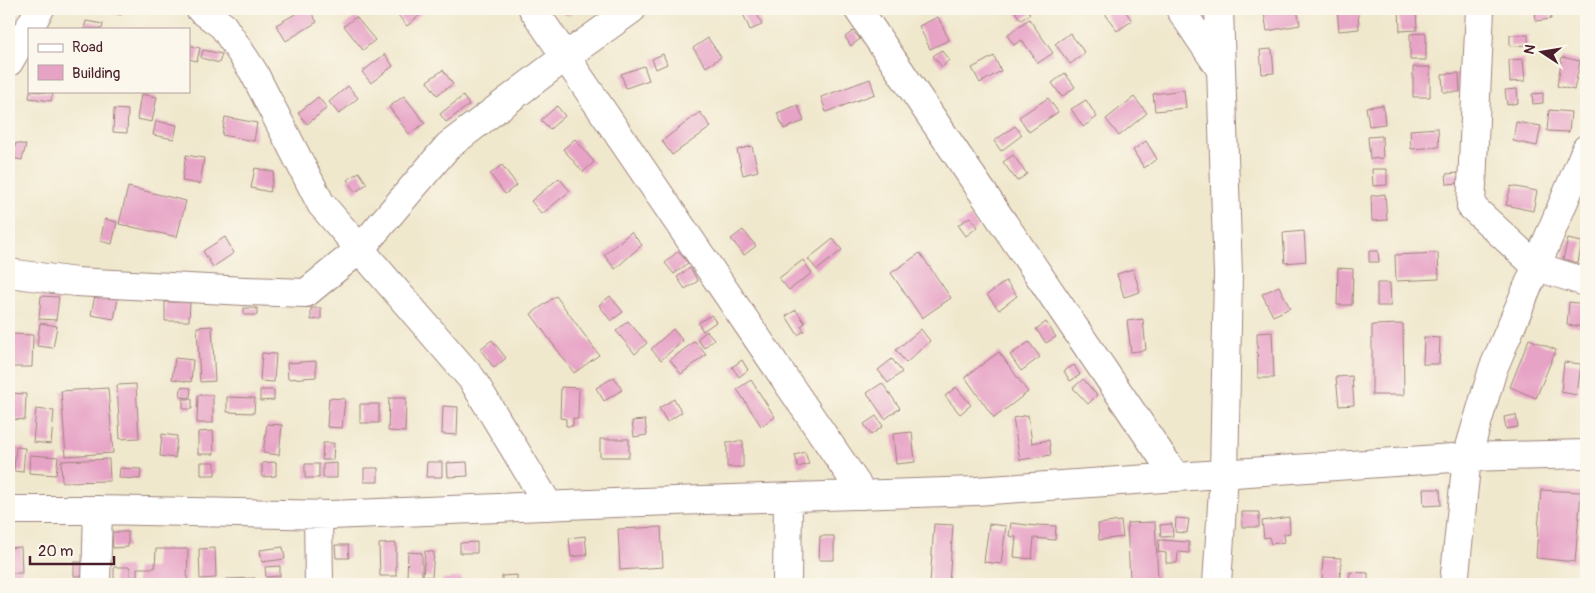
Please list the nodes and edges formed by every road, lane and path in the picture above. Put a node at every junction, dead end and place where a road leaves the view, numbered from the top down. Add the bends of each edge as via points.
1 (40, 9) edge
2 (200, 9) edge
3 (533, 9) edge
4 (632, 9) edge
5 (858, 9) edge
6 (1180, 9) edge
7 (1219, 9) edge
8 (1480, 9) edge
9 (29, 28) edge
10 (28, 30) edge
11 (565, 56) junction
12 (9, 62) edge
13 (1221, 70) junction
14 (1586, 148) edge
15 (360, 249) junction
16 (1537, 267) junction
17 (9, 273) edge
18 (1586, 282) edge
19 (1586, 454) edge
20 (1467, 457) junction
21 (1224, 474) junction
22 (1176, 477) junction
23 (864, 495) junction
24 (788, 498) junction
25 (549, 506) junction
26 (9, 510) edge
27 (98, 510) junction
28 (318, 515) junction
29 (96, 584) edge
30 (319, 584) edge
31 (788, 584) edge
32 (1217, 584) edge
33 (1454, 584) edge

1 - 9 street
2 - 15 street via 223,26 254,71 321,204
3 - 11 street
4 - 11 street
5 - 22 street
6 - 13 street
7 - 13 street
8 - 16 street via 1471,206
10 - 12 street
11 - 15 street via 448,146
11 - 23 street
13 - 21 street via 1228,274
14 - 16 street
15 - 17 street via 306,293 76,282
15 - 25 street via 472,379
16 - 18 street
16 - 20 street via 1493,369
19 - 20 street
20 - 21 street
20 - 33 street
21 - 22 street
21 - 32 street
22 - 23 street
23 - 24 street
24 - 25 street
24 - 31 street
25 - 28 street
26 - 27 street
27 - 28 street
27 - 29 street
28 - 30 street

